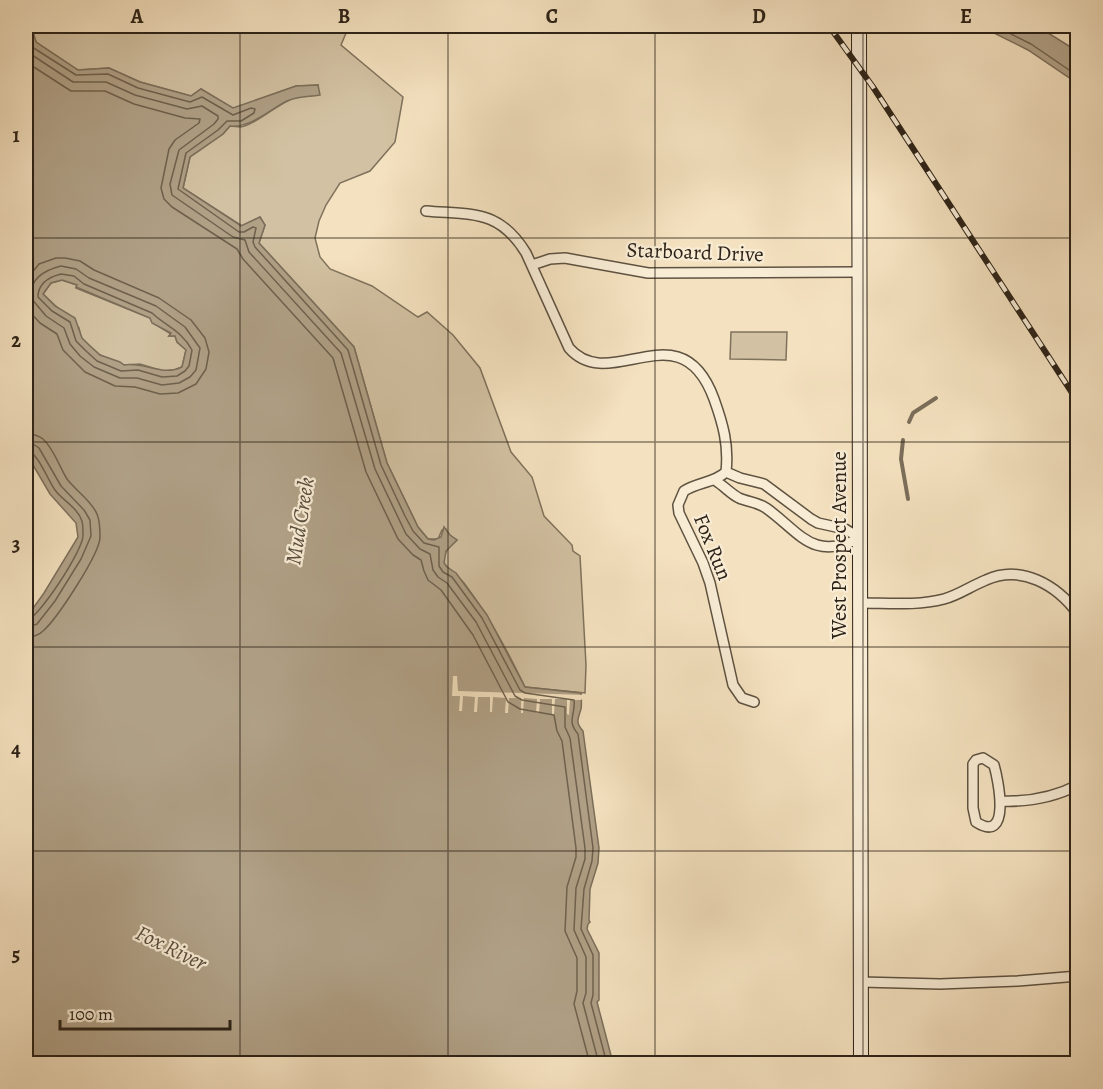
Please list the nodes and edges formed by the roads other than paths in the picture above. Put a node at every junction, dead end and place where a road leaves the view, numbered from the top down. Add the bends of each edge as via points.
1 (859, 26) edge
2 (426, 211) dead end
3 (532, 265) junction
4 (859, 272) junction
5 (726, 472) junction
6 (716, 481) junction
7 (860, 538) junction
8 (860, 603) junction
9 (1077, 614) edge
10 (754, 702) dead end
11 (1077, 785) edge
12 (1001, 801) junction
13 (1077, 976) edge
14 (861, 982) junction
15 (861, 1064) edge

1 - 4 main road, West Prospect Avenue
2 - 3 street via 482,216 504,225
3 - 4 street, Starboard Drive via 565,258 657,273
3 - 5 street via 569,348 580,359 602,364 668,355 697,368 710,386 725,428
4 - 7 main road, West Prospect Avenue
5 - 6 street, Fox Run
5 - 7 street via 764,484 818,523 845,529
6 - 7 street via 740,498 757,502 813,544 845,546
6 - 10 street, Fox Run via 684,491 679,513 704,563 733,685 742,698
7 - 8 main road, West Prospect Avenue
8 - 9 street via 923,603 944,599 991,578 1011,575 1050,586
8 - 14 main road, West Prospect Avenue
11 - 12 street via 1042,798
12 - 12 street via 994,765 988,759 976,760 972,769 976,822 987,826 996,823
13 - 14 street via 940,984
14 - 15 main road, West Prospect Avenue

